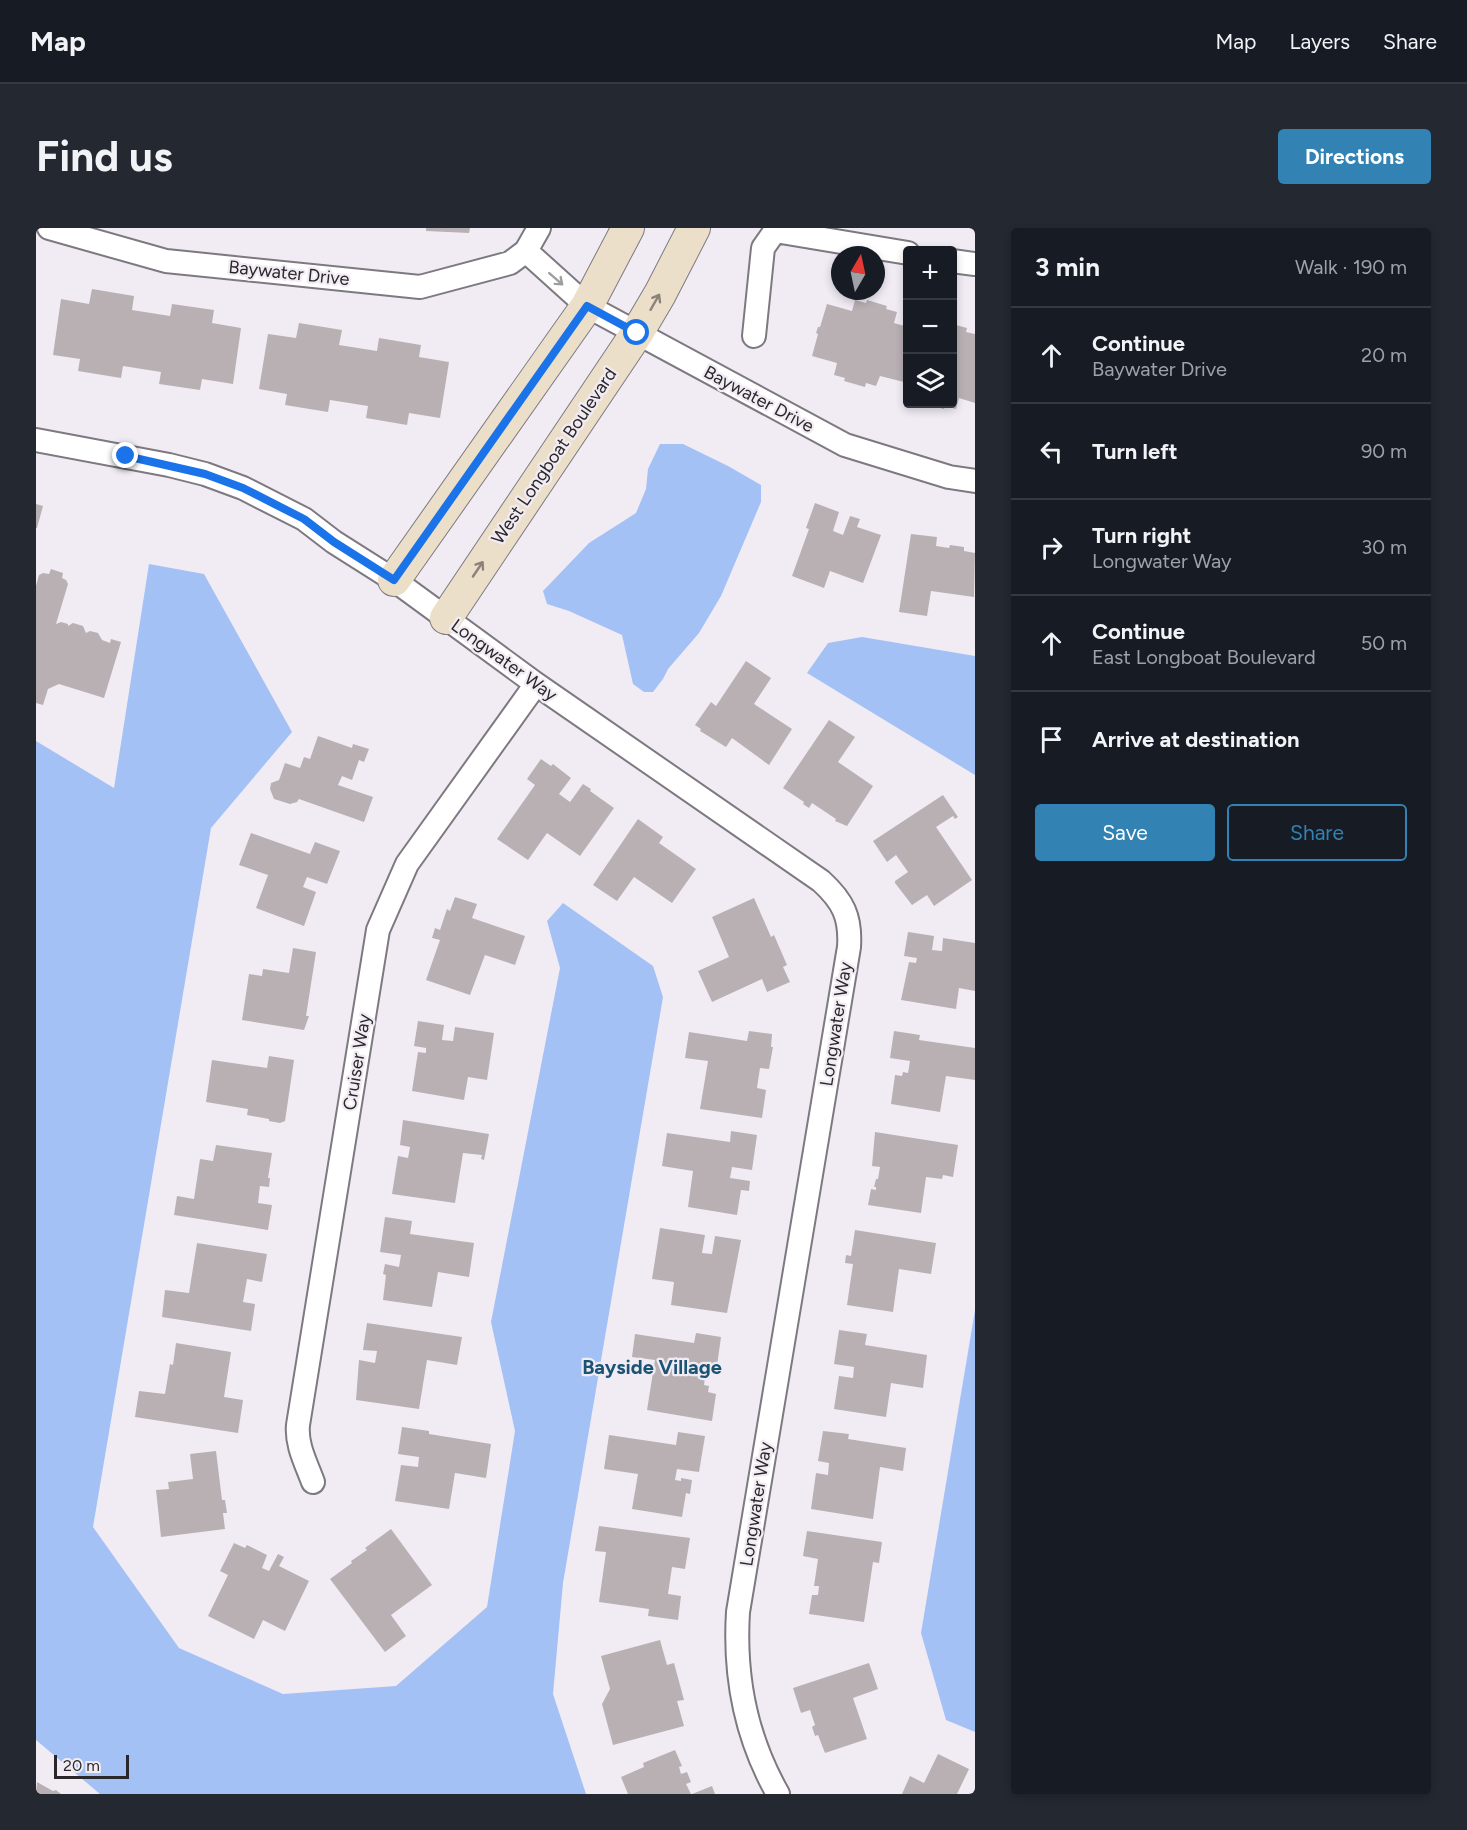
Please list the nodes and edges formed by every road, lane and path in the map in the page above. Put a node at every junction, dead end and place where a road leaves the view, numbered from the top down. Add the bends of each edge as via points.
1 (49, 228) edge
2 (539, 228) edge
3 (628, 228) edge
4 (694, 228) edge
5 (776, 229) edge
6 (526, 251) junction
7 (903, 252) edge
8 (957, 262) edge
9 (975, 264) edge
10 (587, 306) junction
11 (637, 333) junction
12 (754, 336) dead end
13 (36, 440) edge
14 (975, 481) edge
15 (394, 580) junction
16 (446, 618) junction
17 (536, 684) junction
18 (313, 1482) dead end
19 (778, 1794) edge

1 - 6 street, Baywater Drive via 166,261 420,287 510,263
2 - 6 street
3 - 10 street
11 -> 4 street, West Longboat Boulevard
5 - 7 street
5 - 12 street via 763,248
6 -> 10 street, Baywater Drive
8 - 9 street
10 - 11 street, Baywater Drive
10 - 15 street
11 - 14 street, Baywater Drive via 845,445 948,477
16 -> 11 street, West Longboat Boulevard
13 - 15 street, Longwater Way via 169,465 243,488 304,519
15 - 16 street, Longwater Way
16 - 17 street, Longwater Way
17 - 18 street, Cruiser Way via 407,864 378,930 298,1425 299,1447
17 - 19 street, Longwater Way via 821,881 845,910 850,929 738,1612 736,1640 742,1700 761,1761

